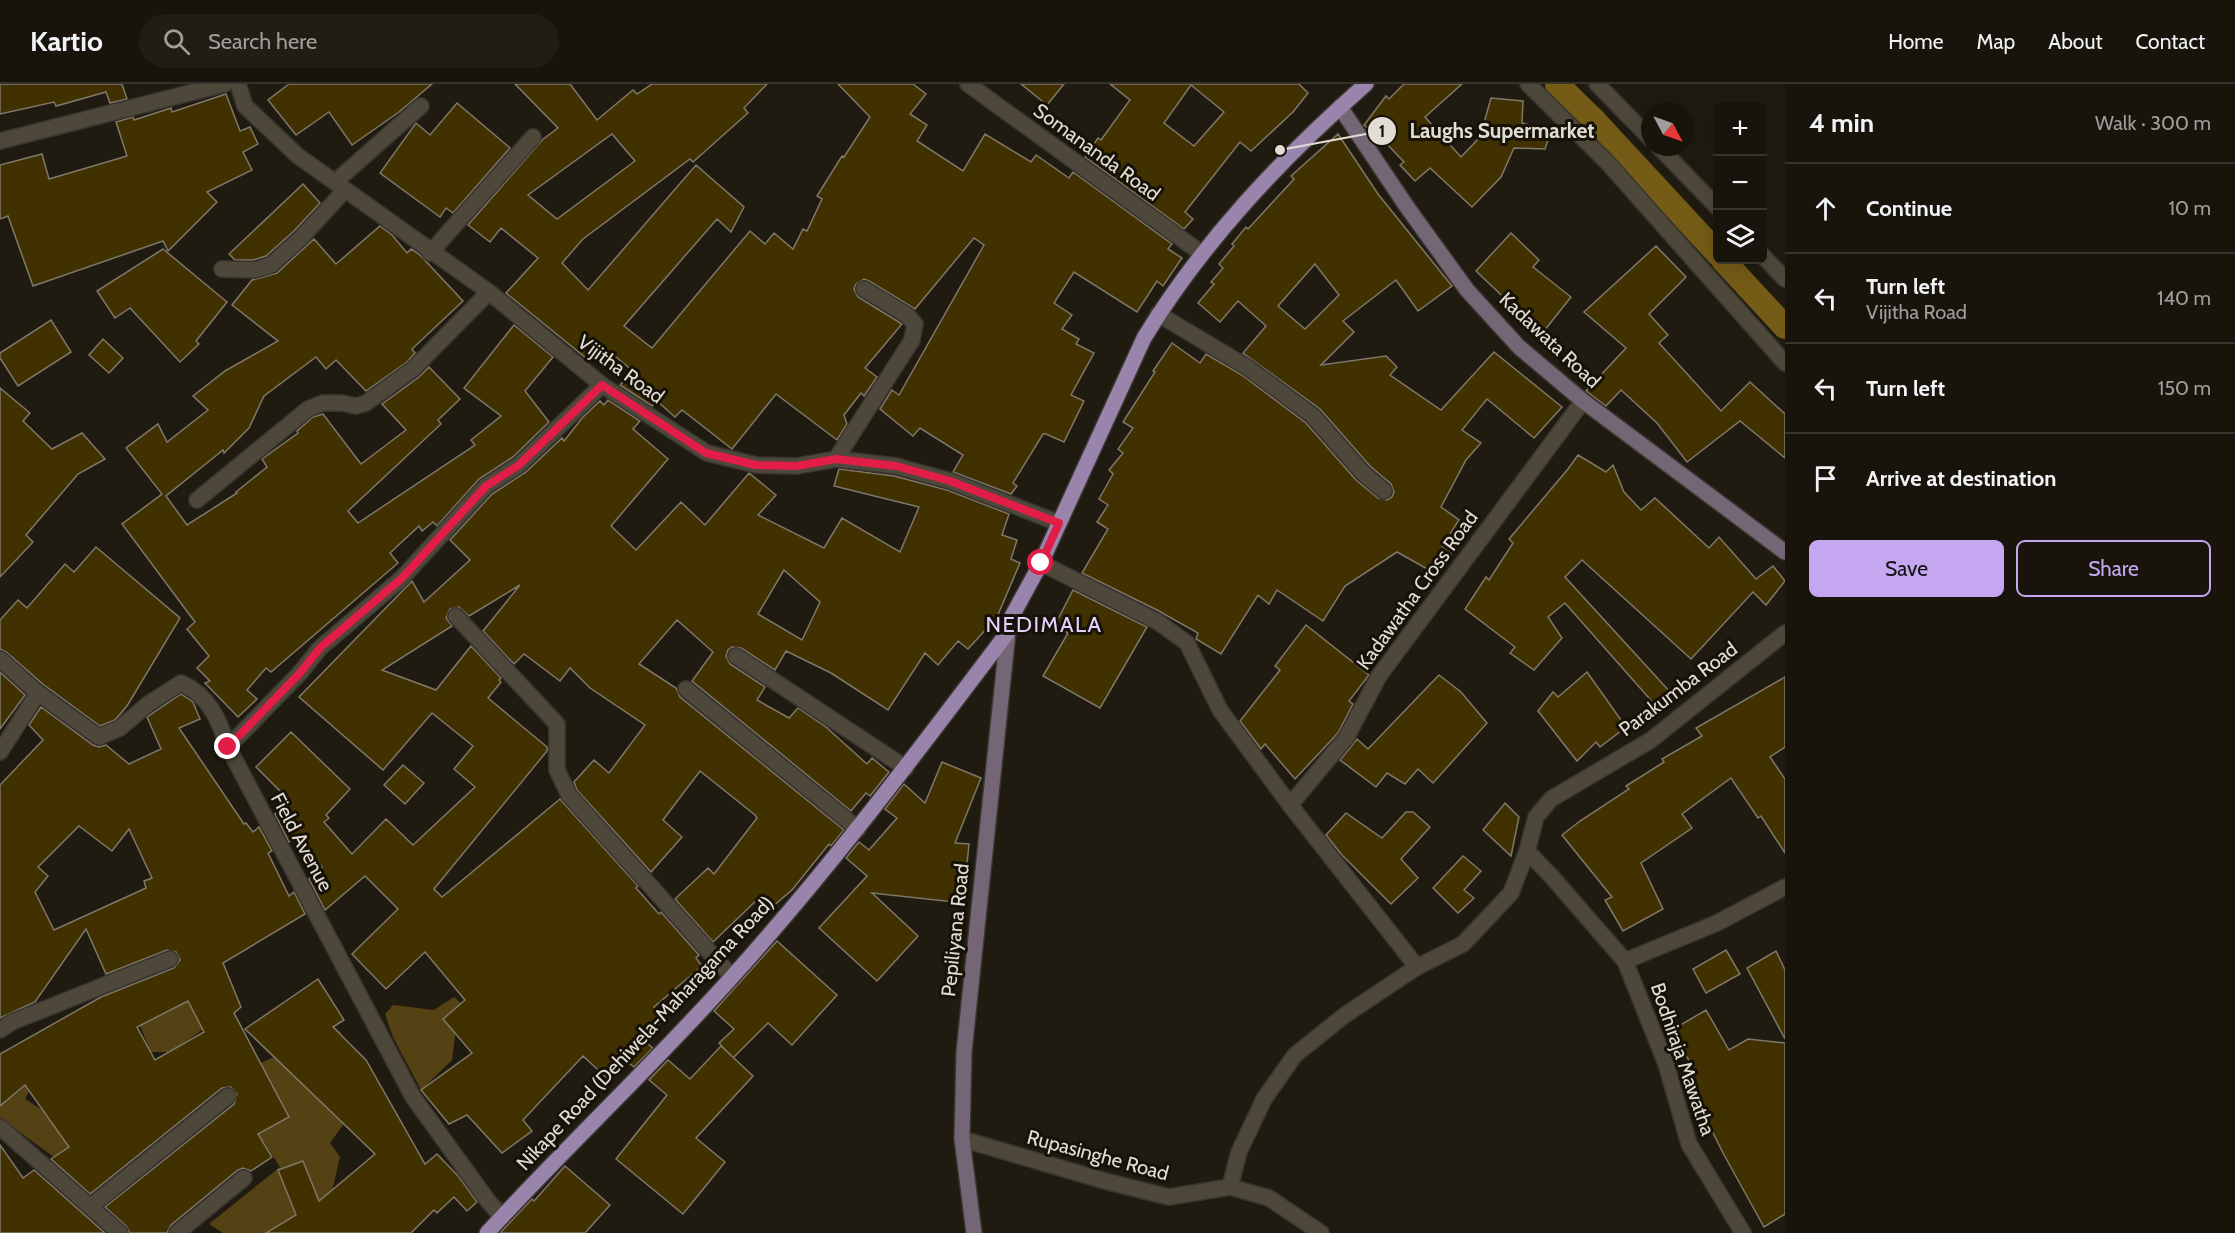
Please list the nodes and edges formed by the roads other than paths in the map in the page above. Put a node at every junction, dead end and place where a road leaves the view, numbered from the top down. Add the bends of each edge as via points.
1 (225, 84) edge
2 (238, 84) edge
3 (968, 84) edge
4 (1366, 84) edge
5 (1528, 84) edge
6 (1598, 84) edge
7 (421, 106) dead end
8 (1340, 107) junction
9 (1641, 129) edge
10 (533, 137) dead end
11 (0, 141) edge
12 (1668, 156) edge
13 (340, 186) junction
14 (1713, 203) edge
15 (430, 253) junction
16 (1202, 253) junction
17 (1767, 260) edge
18 (222, 269) dead end
19 (1785, 279) edge
20 (864, 289) dead end
21 (489, 292) junction
22 (1158, 314) junction
23 (1785, 363) edge
24 (602, 385) junction
25 (1582, 401) junction
26 (836, 459) junction
27 (1384, 491) dead end
28 (197, 500) dead end
29 (1059, 523) junction
30 (1785, 552) edge
31 (1041, 563) junction
32 (456, 616) dead end
33 (1008, 632) junction
34 (1785, 633) edge
35 (736, 656) dead end
36 (0, 659) edge
37 (686, 689) dead end
38 (38, 693) junction
39 (228, 747) junction
40 (0, 752) edge
41 (906, 768) junction
42 (1290, 805) junction
43 (858, 829) junction
44 (1527, 851) junction
45 (1785, 887) edge
46 (170, 958) dead end
47 (1625, 961) junction
48 (1417, 967) junction
49 (732, 977) junction
50 (0, 1030) edge
51 (228, 1095) dead end
52 (0, 1127) edge
53 (962, 1139) junction
54 (244, 1178) dead end
55 (1230, 1187) junction
56 (91, 1206) junction
57 (502, 1217) junction
58 (120, 1233) edge
59 (177, 1233) edge
60 (487, 1233) edge
61 (974, 1233) edge
62 (1321, 1233) edge
63 (1743, 1233) edge

1 - 11 street
2 - 13 street, Vijitha Road via 245,106 298,156
3 - 16 street, Somananda Road
4 - 8 main road, Nikape Road (Dehiwela-Maharagama Road)
5 - 23 street via 1607,162
6 - 9 street
7 - 13 street
8 - 16 main road, Nikape Road (Dehiwela-Maharagama Road) via 1259,186
8 - 25 street, Kadawata Road via 1467,290 1520,347
10 - 15 street
12 - 14 street
13 - 15 street, Vijitha Road
13 - 18 street via 301,238 271,265 254,270
15 - 21 street, Vijitha Road
16 - 22 main road, Nikape Road (Dehiwela-Maharagama Road)
17 - 19 street
20 - 26 street via 915,324 912,340
21 - 24 street, Vijitha Road
21 - 28 street via 413,369 366,403 356,406 323,402 308,409
22 - 27 street via 1247,368 1313,416
22 - 29 main road, Nikape Road (Dehiwela-Maharagama Road)
24 - 26 street, Vijitha Road via 706,453 756,465 797,466
24 - 39 street via 519,465 486,486 402,578 320,648
25 - 30 street, Kadawata Road
25 - 42 street, Kadawatha Cross Road via 1379,676 1346,738
26 - 29 street, Vijitha Road via 896,466 950,481
29 - 31 main road, Nikape Road (Dehiwela-Maharagama Road)
31 - 33 main road, Nikape Road (Dehiwela-Maharagama Road) via 1011,618
31 - 42 street via 1158,622 1187,643 1220,710
32 - 49 street via 557,724 556,770 569,795
33 - 41 main road, Nikape Road (Dehiwela-Maharagama Road)
33 - 53 street, Pepiliyana Road via 964,1052
34 - 44 street, Parakumba Road via 1651,740 1551,799 1536,817
35 - 41 street
36 - 38 street, Field Avenue
37 - 43 street
38 - 39 street, Field Avenue via 99,737 120,728 181,683 195,689 218,717
38 - 40 street
39 - 57 street, Field Avenue via 413,1097
41 - 43 main road, Nikape Road (Dehiwela-Maharagama Road)
42 - 48 street
43 - 49 main road, Nikape Road (Dehiwela-Maharagama Road)
44 - 47 street, Bodhiraja Mawatha
44 - 48 street via 1511,893 1463,944
45 - 47 street via 1717,923
46 - 50 street
47 - 63 street, Bodhiraja Mawatha via 1666,1064 1689,1144
48 - 55 street via 1345,1015 1295,1055 1264,1098 1239,1152
49 - 57 main road, Nikape Road (Dehiwela-Maharagama Road)
51 - 56 street
52 - 56 street
53 - 55 street, Rupasinghe Road via 1169,1197
53 - 61 street, Pepiliyana Road
54 - 59 street
55 - 62 street, Rupasinghe Road via 1269,1198
56 - 58 street
57 - 60 main road, Nikape Road (Dehiwela-Maharagama Road)

